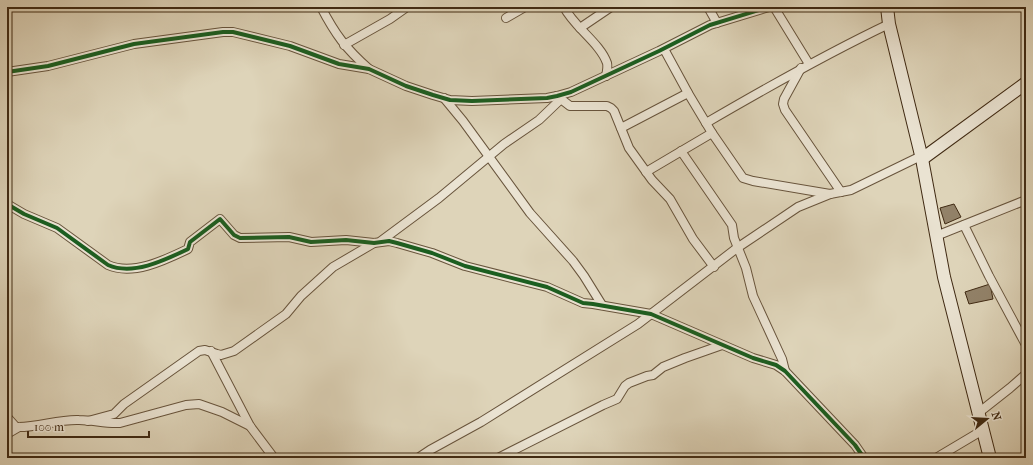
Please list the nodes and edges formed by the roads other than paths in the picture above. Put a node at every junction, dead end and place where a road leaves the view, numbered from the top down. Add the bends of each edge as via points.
1 (321, 7) edge
2 (408, 7) edge
3 (525, 7) edge
4 (564, 7) edge
5 (611, 7) edge
6 (708, 7) edge
7 (774, 7) edge
8 (812, 7) edge
9 (887, 7) edge
10 (506, 18) dead end
11 (717, 22) junction
12 (889, 24) junction
13 (580, 28) junction
14 (344, 45) junction
15 (664, 48) junction
16 (805, 66) junction
17 (369, 69) junction
18 (7, 72) edge
19 (606, 76) junction
20 (1026, 83) edge
21 (688, 93) junction
22 (444, 98) junction
23 (559, 98) junction
24 (706, 122) junction
25 (621, 128) junction
26 (712, 133) junction
27 (681, 151) junction
28 (488, 156) junction
29 (921, 158) junction
30 (646, 172) junction
31 (841, 192) junction
32 (830, 194) junction
33 (1026, 200) edge
34 (7, 204) edge
35 (964, 224) junction
36 (936, 236) junction
37 (377, 242) junction
38 (737, 248) junction
39 (714, 267) junction
40 (602, 305) junction
41 (652, 314) junction
42 (722, 345) junction
43 (1026, 346) edge
44 (211, 351) junction
45 (785, 370) junction
46 (1026, 374) edge
47 (977, 414) junction
48 (7, 417) edge
49 (88, 420) junction
50 (250, 426) junction
51 (19, 427) junction
52 (983, 430) junction
53 (7, 434) edge
54 (274, 458) edge
55 (418, 458) edge
56 (498, 458) edge
57 (864, 458) edge
58 (936, 458) edge
59 (990, 458) edge

1 - 14 street
2 - 14 street
3 - 10 street
4 - 13 street
5 - 13 street
6 - 11 street
7 - 8 street
7 - 11 street
7 - 16 street
9 - 12 main road
11 - 15 street
12 - 16 street
12 - 29 main road
13 - 19 street via 603,55 607,63
14 - 17 street
15 - 19 street
15 - 21 street
16 - 24 street
16 - 31 street via 783,104
17 - 18 street via 339,64 290,46 233,32 223,32 134,44 48,66
17 - 22 street via 406,86
19 - 23 street
20 - 29 main road
21 - 24 street
21 - 25 street
22 - 23 street via 472,101
22 - 28 street
23 - 25 street via 570,106 611,108
23 - 28 street via 539,120
24 - 26 street
25 - 30 street via 629,148
26 - 27 street
26 - 32 street via 743,178
27 - 30 street
27 - 38 street via 732,225
28 - 37 street via 439,198
28 - 40 street via 530,213 561,246 584,276
29 - 31 street via 851,190
29 - 36 main road
30 - 39 street via 670,199 693,239
31 - 32 street
32 - 38 street via 798,207
33 - 35 street
34 - 37 street via 57,228 116,267 136,267 173,256 188,248 190,242 220,219 240,238 289,237 311,242
35 - 36 street
35 - 43 street
36 - 47 main road
37 - 40 street via 397,243 465,266 547,286 583,303
37 - 44 street via 334,267 301,296 286,314 234,351 221,355
38 - 39 street
38 - 45 street via 746,268 753,296
39 - 41 street
40 - 41 street
41 - 42 street
41 - 55 street via 583,360
42 - 45 street
42 - 56 street via 629,383 613,402
44 - 49 street via 199,351 194,354 114,414
44 - 50 street
45 - 57 street
46 - 47 street
47 - 52 main road
48 - 51 street
49 - 50 street via 114,424 186,405 199,404
49 - 51 street via 68,420
50 - 54 street
51 - 53 street
52 - 58 street
52 - 59 main road

